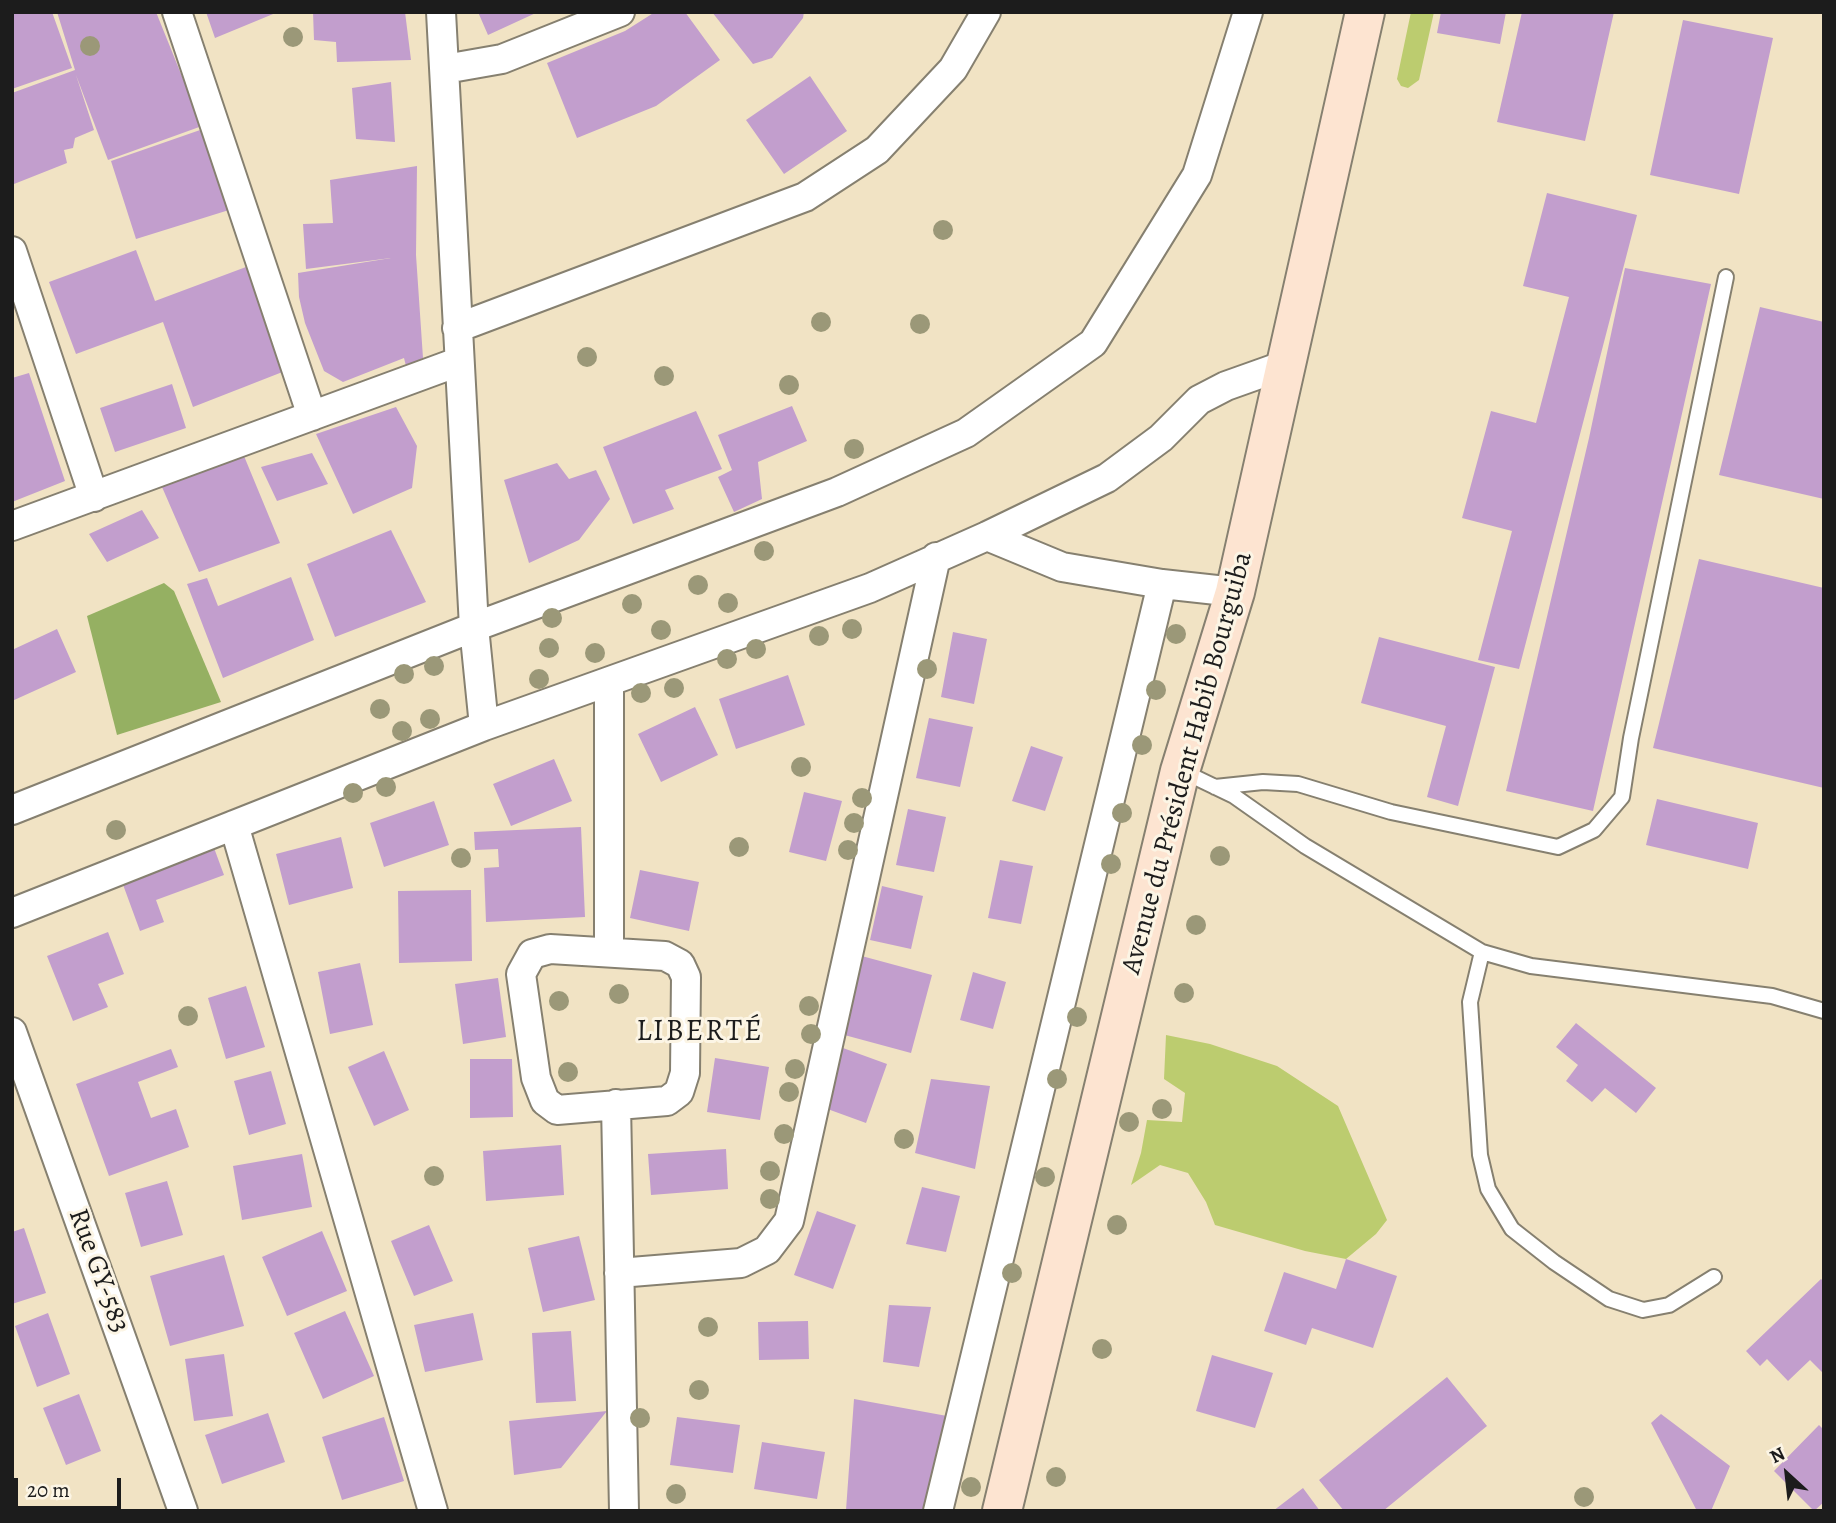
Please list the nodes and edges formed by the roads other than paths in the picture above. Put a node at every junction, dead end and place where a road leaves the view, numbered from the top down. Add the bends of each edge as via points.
1 (177, 12) edge
2 (441, 12) edge
3 (620, 12) edge
4 (986, 12) edge
5 (1248, 12) edge
6 (1365, 12) edge
7 (444, 69) junction
8 (12, 251) edge
9 (1726, 277) dead end
10 (457, 328) junction
11 (458, 362) junction
12 (1285, 365) junction
13 (312, 416) junction
14 (94, 496) junction
15 (12, 526) edge
16 (988, 536) junction
17 (936, 557) junction
18 (1162, 583) junction
19 (1236, 592) junction
20 (474, 627) junction
21 (609, 682) junction
22 (484, 726) junction
23 (1180, 771) junction
24 (1215, 787) junction
25 (12, 810) edge
26 (234, 825) junction
27 (12, 913) edge
28 (609, 951) junction
29 (1482, 951) junction
30 (1824, 1011) edge
31 (12, 1032) edge
32 (616, 1104) junction
33 (620, 1273) junction
34 (1714, 1277) dead end
35 (183, 1511) edge
36 (433, 1511) edge
37 (624, 1511) edge
38 (937, 1511) edge
39 (1002, 1511) edge

1 - 13 street
2 - 7 street
3 - 7 street via 502,58
4 - 10 street via 953,69 877,150 805,197
5 - 20 street via 1197,175 1093,343 967,433 837,492
6 - 12 main road, Avenue du Président Habib Bourguiba
7 - 10 street
8 - 14 street
9 - 24 lane via 1622,797 1594,830 1558,847 1391,812 1298,784
10 - 11 street
11 - 13 street
11 - 20 street
12 - 16 street via 1199,400 1161,438 1107,478
12 - 19 main road, Avenue du Président Habib Bourguiba
13 - 14 street
14 - 15 street
16 - 17 street
16 - 18 street via 1062,567
17 - 21 street via 870,588
17 - 33 street via 789,1221 767,1250 741,1263
18 - 19 street
18 - 38 street
19 - 23 main road, Avenue du Président Habib Bourguiba
20 - 22 street
20 - 25 street
21 - 22 street
21 - 28 street
22 - 26 street
23 - 24 lane
23 - 39 main road, Avenue du Président Habib Bourguiba
24 - 29 lane
26 - 27 street
26 - 36 street
28 - 32 street via 665,956 680,964 685,977 685,1073 679,1092 667,1101
28 - 32 street via 550,949 532,954 521,974 536,1078 545,1101 557,1110
29 - 30 lane via 1531,966 1772,996
29 - 34 lane via 1470,1002 1480,1155 1488,1189 1512,1229 1609,1299 1643,1310 1669,1305
31 - 35 street, Rue GY-583
32 - 33 street
33 - 37 street

